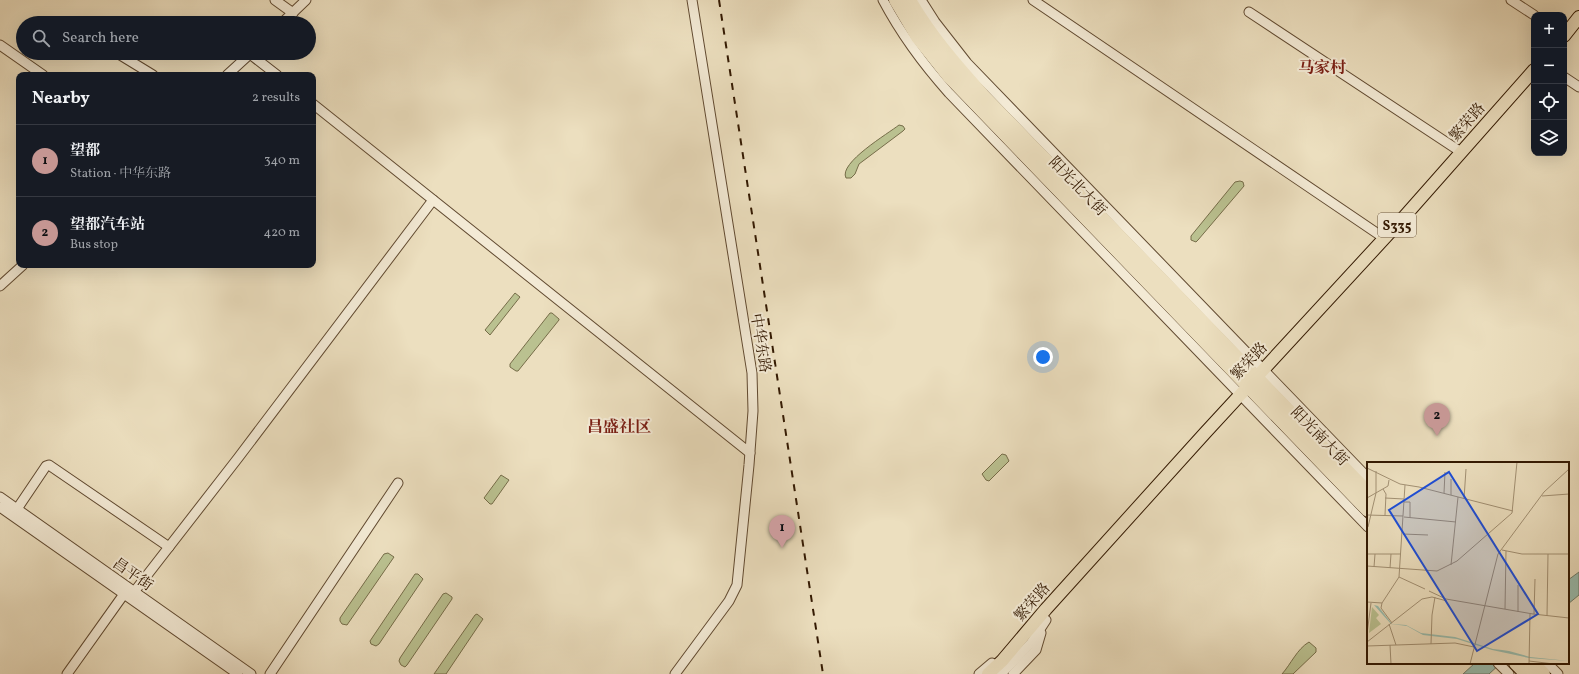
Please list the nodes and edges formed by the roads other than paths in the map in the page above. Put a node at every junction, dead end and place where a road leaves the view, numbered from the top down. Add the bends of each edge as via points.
1 (275, 0) edge
2 (306, 0) edge
3 (692, 0) edge
4 (883, 0) edge
5 (896, 0) edge
6 (909, 0) edge
7 (921, 0) edge
8 (1033, 0) edge
9 (1511, 0) edge
10 (1248, 12) dead end
11 (293, 13) junction
12 (1531, 14) edge
13 (290, 16) edge
14 (1579, 17) edge
15 (1579, 26) edge
16 (1567, 32) edge
17 (1567, 41) edge
18 (0, 45) edge
19 (16, 56) edge
20 (22, 60) edge
21 (128, 60) edge
22 (243, 60) edge
23 (259, 60) edge
24 (39, 72) edge
25 (148, 72) edge
26 (230, 72) edge
27 (273, 72) edge
28 (1531, 73) edge
29 (1567, 79) edge
30 (1531, 82) edge
31 (1579, 87) edge
32 (316, 106) edge
33 (1461, 152) junction
34 (433, 200) junction
35 (1384, 238) junction
36 (20, 268) edge
37 (0, 286) edge
38 (1254, 384) junction
39 (750, 453) junction
40 (1367, 477) edge
41 (398, 482) dead end
42 (1367, 492) edge
43 (0, 497) edge
44 (0, 507) edge
45 (17, 509) junction
46 (1367, 509) edge
47 (1367, 526) edge
48 (169, 547) junction
49 (134, 592) junction
50 (124, 594) junction
51 (1046, 620) junction
52 (1026, 633) junction
53 (1500, 664) edge
54 (1533, 664) edge
55 (1548, 664) edge
56 (1510, 669) edge
57 (67, 674) edge
58 (238, 674) edge
59 (251, 674) edge
60 (270, 674) edge
61 (675, 674) edge
62 (979, 674) edge
63 (988, 674) edge
64 (993, 674) edge
65 (1001, 674) edge
66 (1013, 674) edge
67 (1527, 674) edge
68 (1543, 674) edge
69 (1558, 674) edge

1 - 11 street
2 - 11 street
3 - 39 street, 中华东路 via 752,373
4 - 38 street via 905,39 949,93
5 - 38 highway, 阳光北大街 via 918,37 949,76
6 - 38 highway, 阳光北大街 via 958,69
7 - 38 street via 934,22 967,63
8 - 35 street
9 - 12 street
10 - 33 street
11 - 13 street
14 - 16 main road
15 - 17 main road
18 - 19 street
20 - 24 street
21 - 25 street
22 - 26 street
23 - 27 street
28 - 33 main road, 繁荣路 / S335
29 - 31 street
30 - 38 main road, 繁荣路 / S335 via 1409,221
32 - 34 street
33 - 35 main road, 繁荣路 / S335
34 - 39 street
34 - 48 street
35 - 38 main road, 繁荣路 / S335
36 - 37 street
38 - 40 street
38 - 42 highway, 阳光南大街
38 - 46 highway, 阳光南大街
38 - 47 street
38 - 51 main road, 繁荣路
38 - 52 main road, 繁荣路
39 - 61 street, 中华东路 via 737,585 729,601
41 - 60 street
43 - 45 street, 昌平街
44 - 50 street, 昌平街
45 - 48 street via 48,465
45 - 49 street, 昌平街
48 - 49 street
49 - 59 street, 昌平街
50 - 57 street
50 - 58 street, 昌平街
51 - 64 main road, 繁荣路
51 - 65 street via 1031,643
51 - 66 street via 1036,650
52 - 62 street via 1019,634
52 - 63 main road, 繁荣路
53 - 56 street
54 - 68 highway
55 - 69 street
56 - 67 highway

